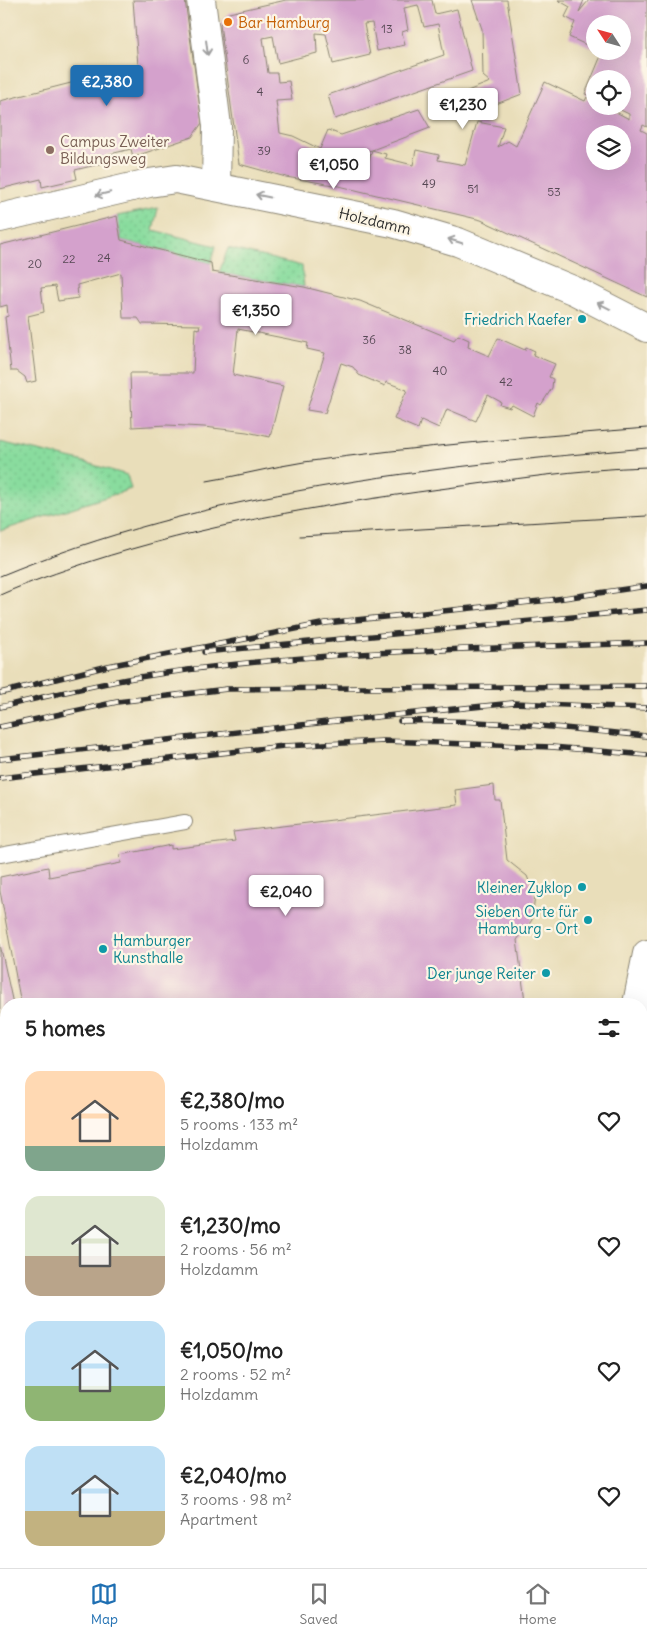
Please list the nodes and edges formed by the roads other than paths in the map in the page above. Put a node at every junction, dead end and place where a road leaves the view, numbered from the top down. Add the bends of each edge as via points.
1 (201, 0) edge
2 (216, 187) junction
3 (0, 218) edge
4 (647, 328) edge
5 (184, 822) dead end
6 (0, 855) edge
7 (647, 954) edge
8 (638, 998) edge

1 -> 2 street via 217,126
2 -> 3 street, Holzdamm via 176,179
4 -> 2 street, Holzdamm via 575,291 458,242 393,223
5 - 6 lane
7 - 8 street

